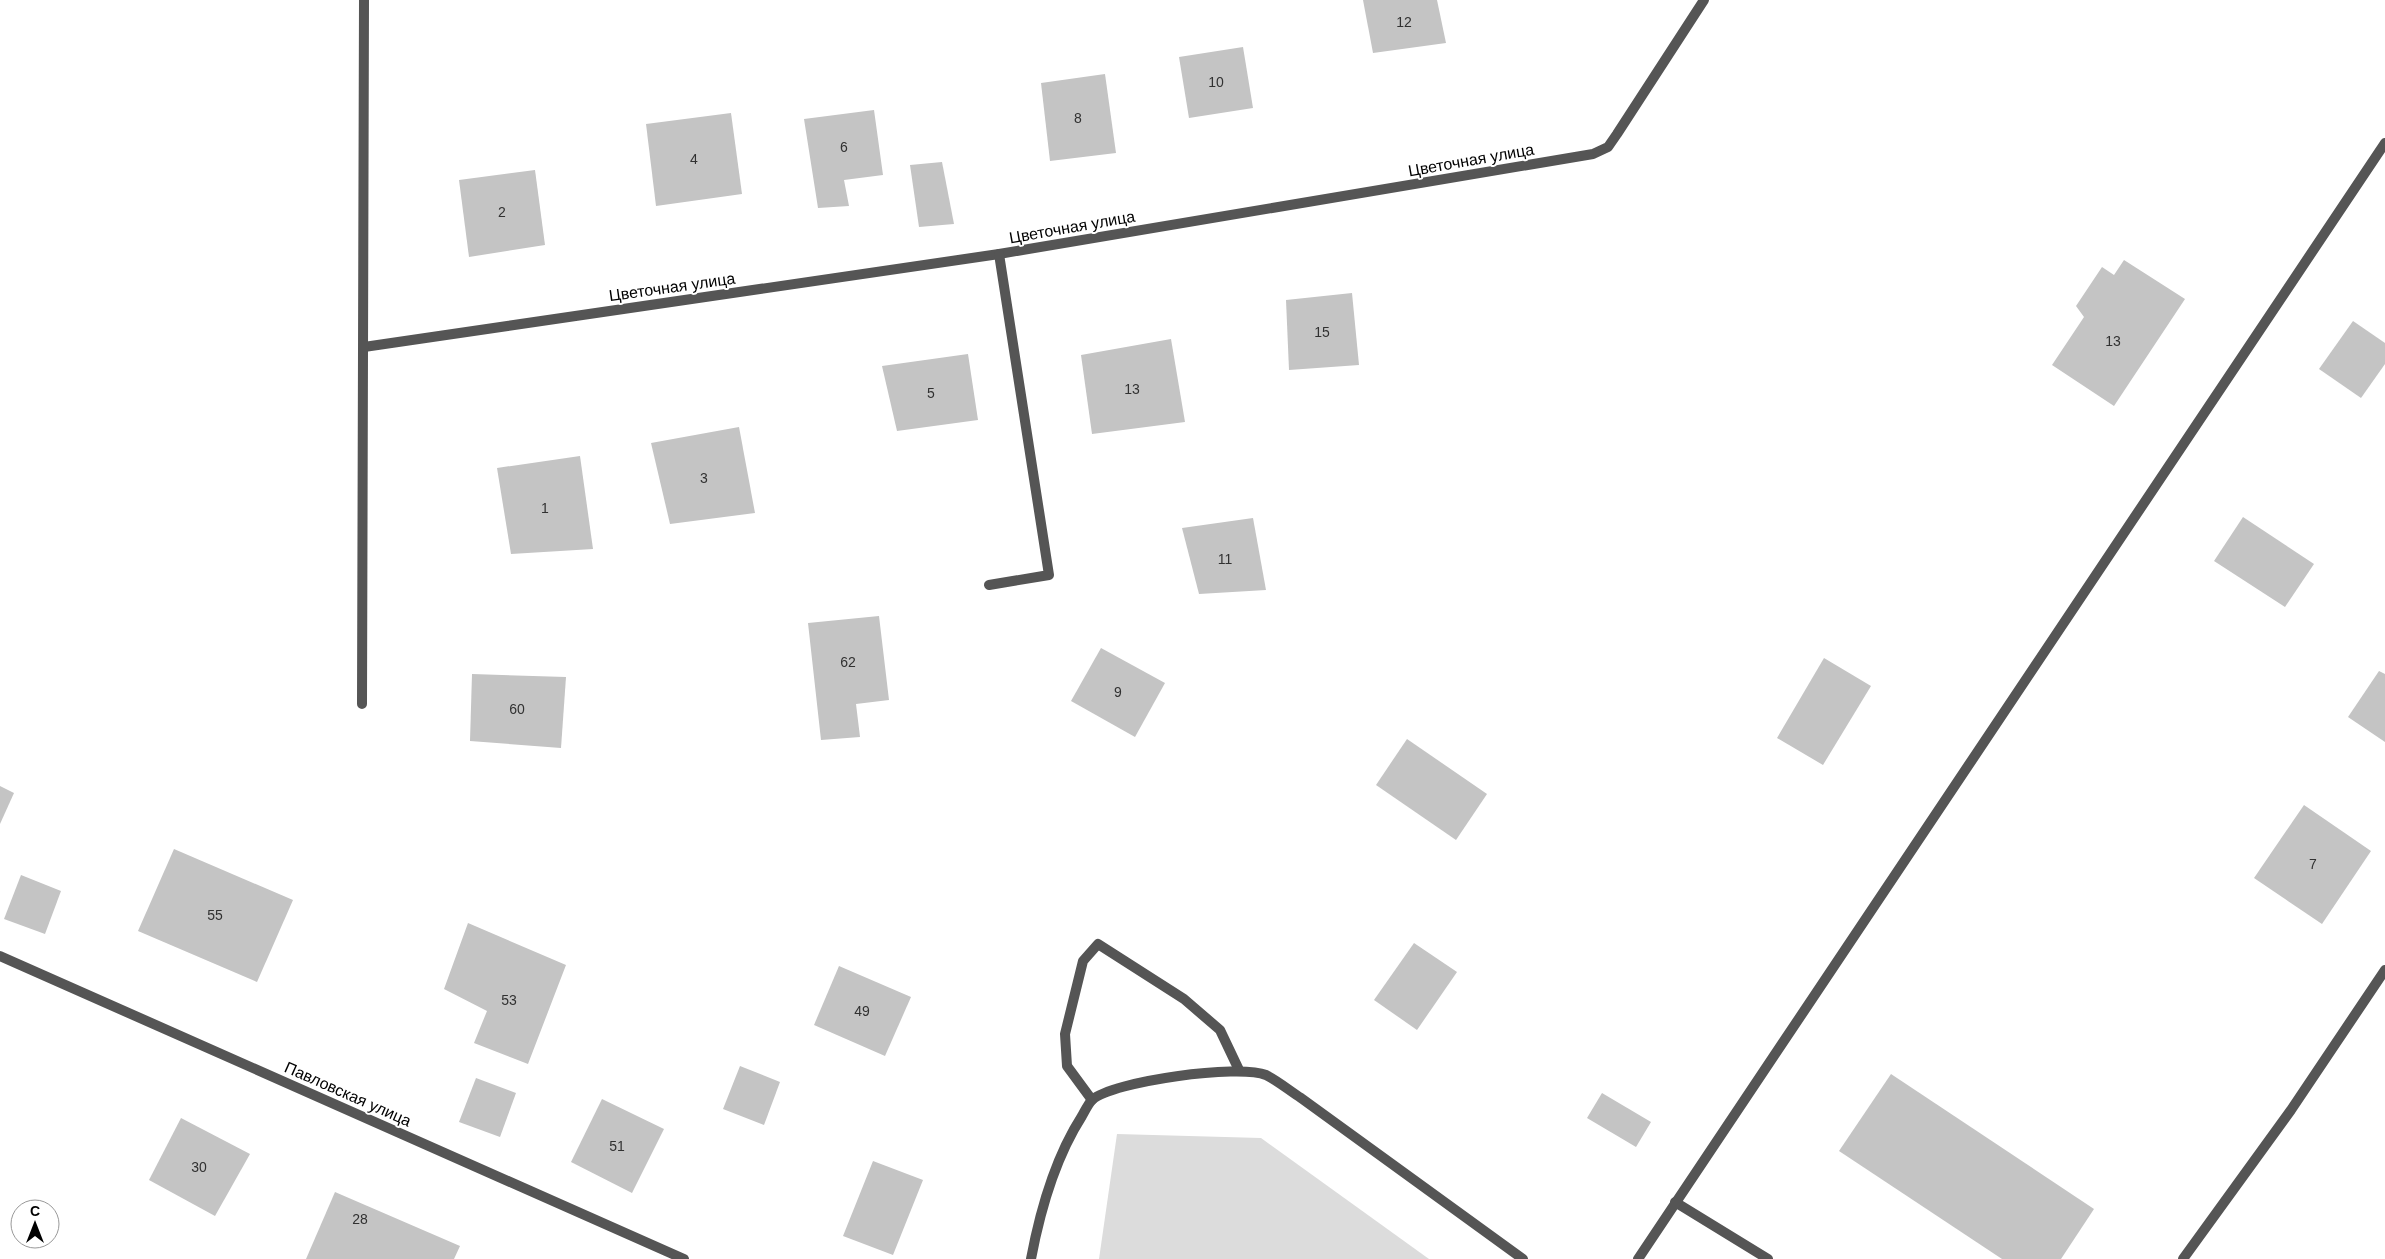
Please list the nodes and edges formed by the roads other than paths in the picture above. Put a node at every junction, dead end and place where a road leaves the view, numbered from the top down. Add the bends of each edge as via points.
1 (364, 0) edge
2 (1704, 0) edge
3 (2385, 143) edge
4 (999, 254) junction
5 (364, 347) junction
6 (989, 586) dead end
7 (362, 704) dead end
8 (0, 956) edge
9 (2385, 970) edge
10 (1239, 1070) junction
11 (1092, 1100) junction
12 (1676, 1202) junction
13 (684, 1259) edge
14 (1031, 1259) edge
15 (1523, 1259) edge
16 (1638, 1259) edge
17 (1768, 1259) edge
18 (2183, 1259) edge

1 - 5 street
2 - 4 street, Цветочная улица via 1608,147 1593,154
3 - 12 street
4 - 5 street, Цветочная улица
4 - 6 street via 1048,575
5 - 7 street
8 - 13 street, Павловская улица
9 - 18 street via 2291,1110
10 - 11 street via 1126,1085
10 - 11 street via 1220,1030 1184,999 1098,944 1082,961 1065,1034 1067,1066
10 - 15 street via 1266,1075 1302,1098
11 - 14 street via 1070,1134 1036,1232
12 - 16 street
12 - 17 street

